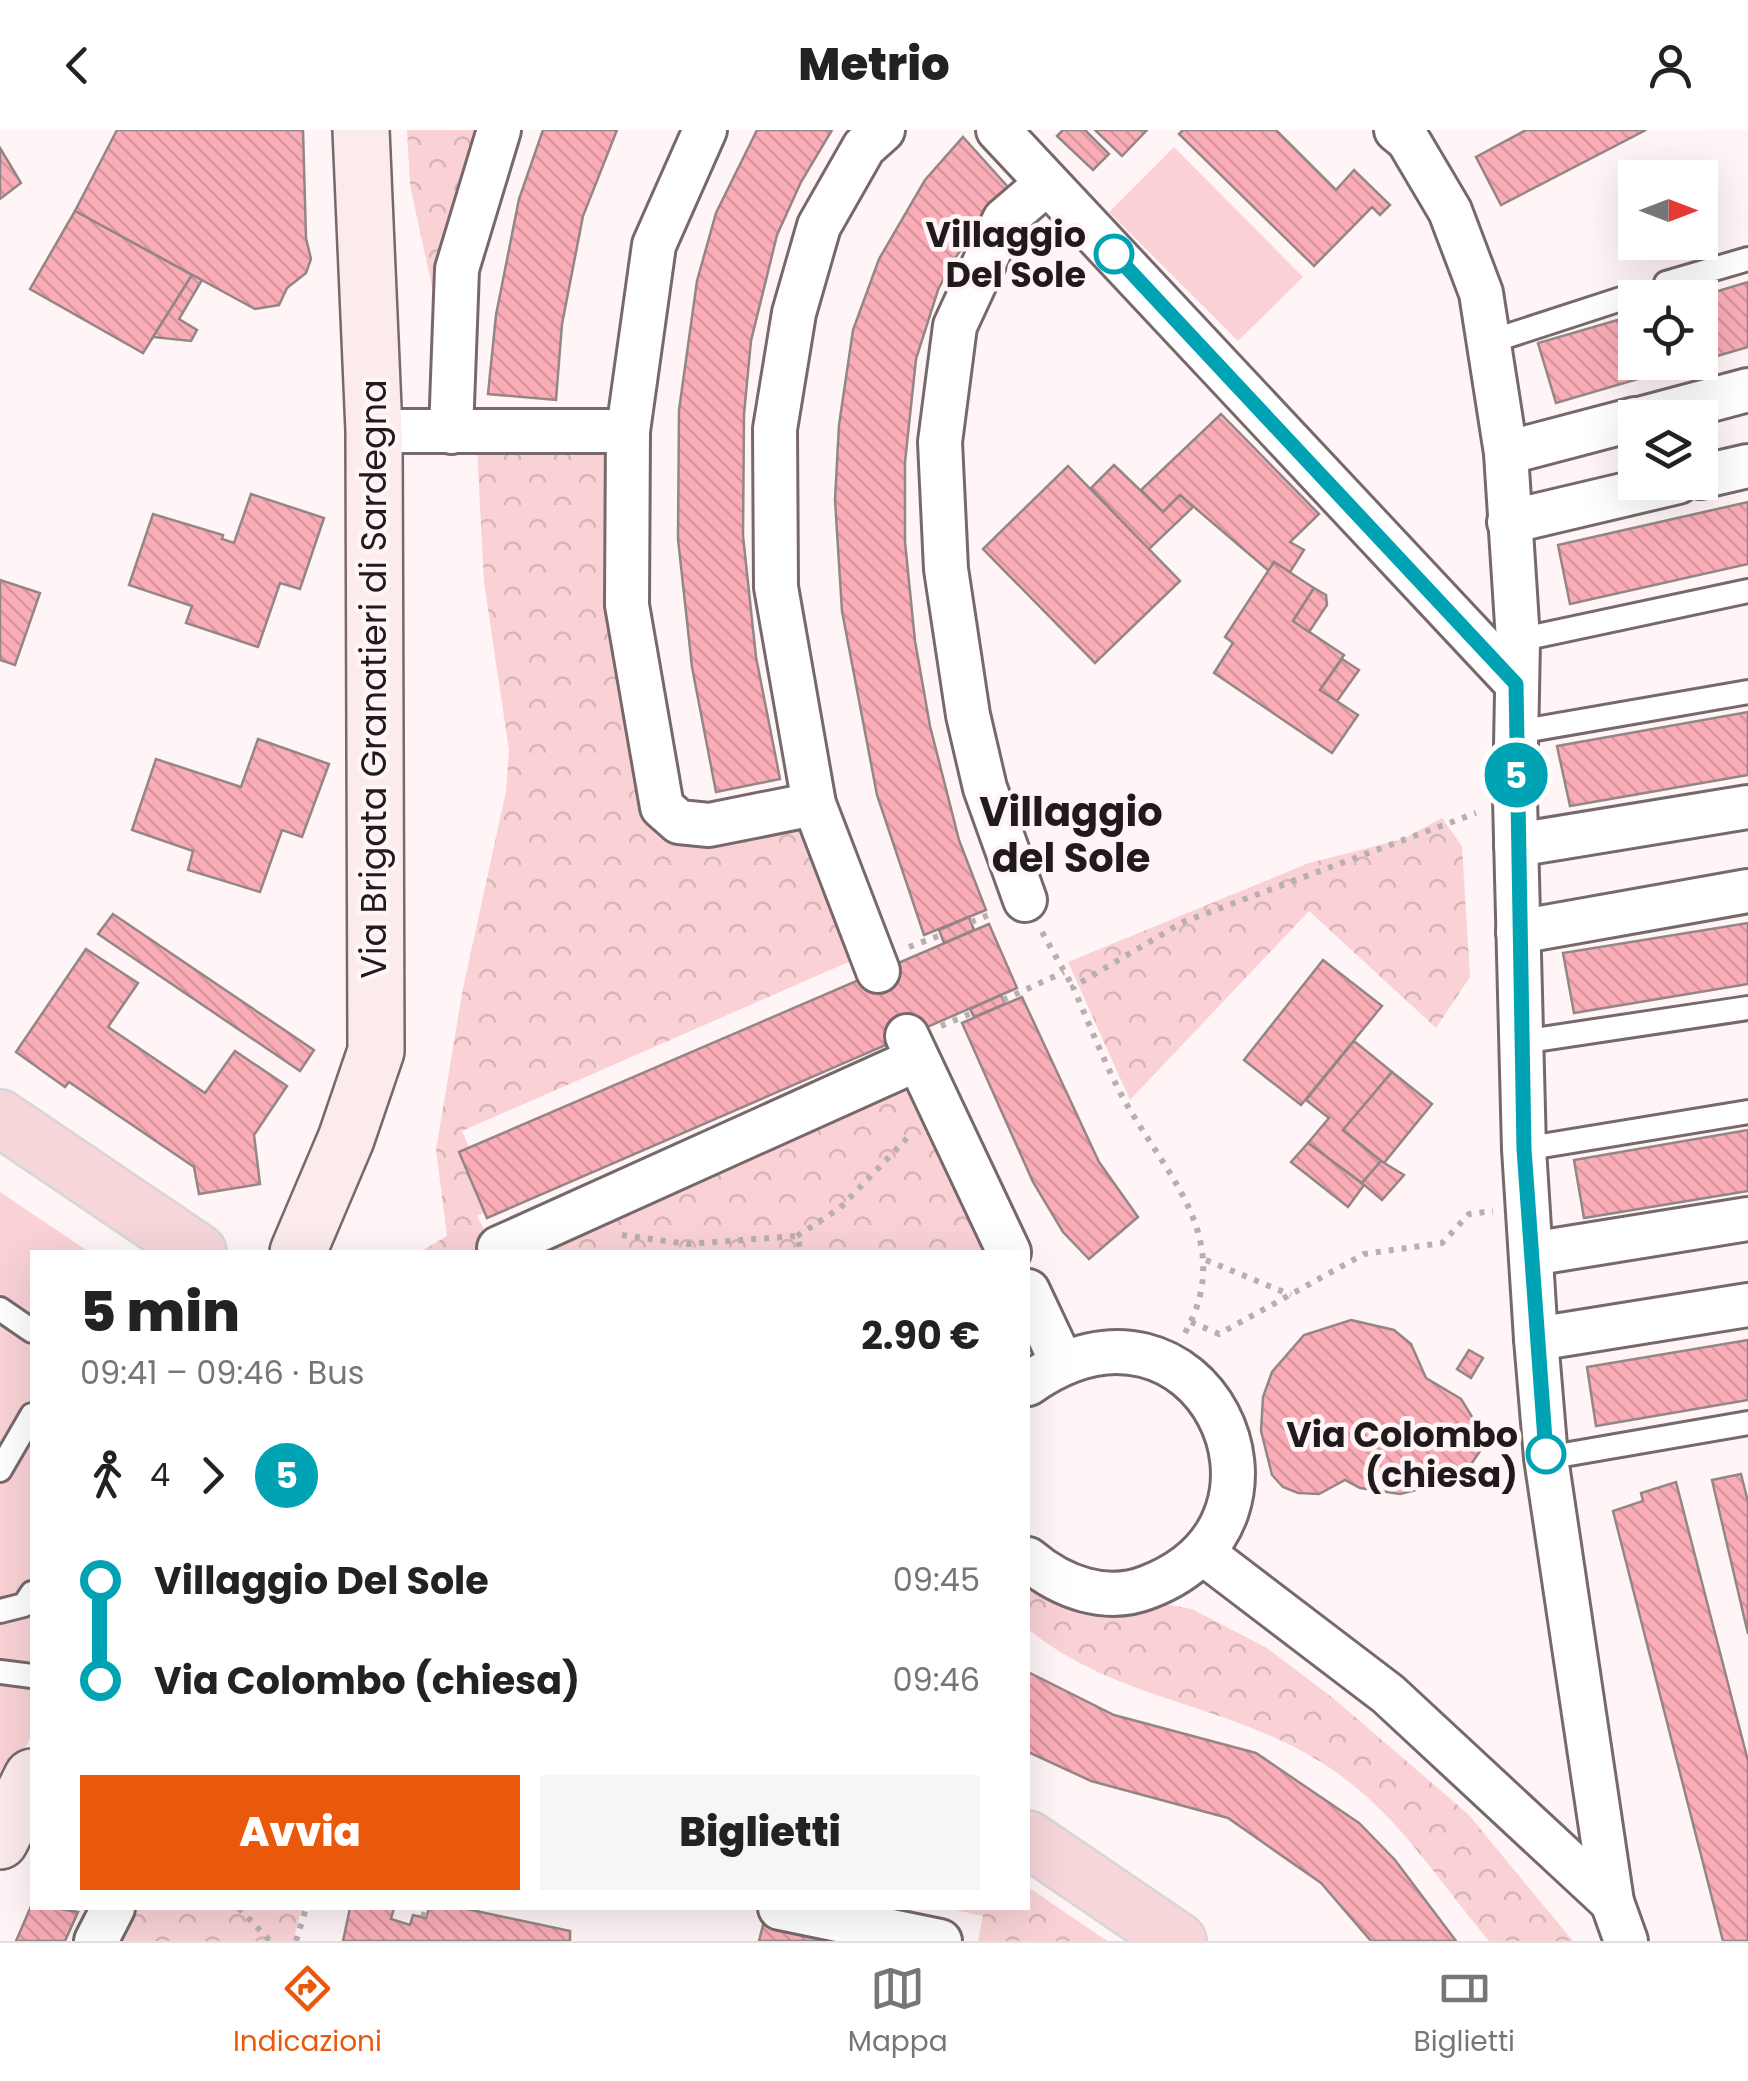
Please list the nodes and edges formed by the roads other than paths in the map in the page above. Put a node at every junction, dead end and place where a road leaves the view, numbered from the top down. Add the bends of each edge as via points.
1 (361, 130) edge
2 (499, 130) edge
3 (705, 130) edge
4 (883, 130) edge
5 (998, 130) edge
6 (1396, 130) edge
7 (1047, 182) junction
8 (1748, 259) edge
9 (1676, 280) edge
10 (1618, 300) edge
11 (1488, 342) junction
12 (1748, 390) edge
13 (1710, 400) edge
14 (1618, 424) edge
15 (374, 431) junction
16 (628, 431) junction
17 (451, 432) junction
18 (1506, 452) junction
19 (1748, 466) edge
20 (1718, 474) edge
21 (1618, 496) edge
22 (1509, 522) junction
23 (1748, 591) edge
24 (1518, 640) junction
25 (1516, 684) junction
26 (1748, 692) edge
27 (1518, 732) junction
28 (814, 804) junction
29 (1748, 807) edge
30 (1516, 846) junction
31 (1748, 892) edge
32 (1024, 900) road end
33 (1518, 932) junction
34 (878, 971) dead end
35 (1748, 1008) edge
36 (1521, 1042) junction
37 (1748, 1112) edge
38 (0, 1118) edge
39 (1524, 1149) junction
40 (0, 1165) edge
41 (1748, 1219) edge
42 (307, 1241) edge
43 (138, 1250) edge
44 (195, 1250) edge
45 (501, 1250) edge
46 (1008, 1250) edge
47 (1530, 1254) junction
48 (1030, 1301) edge
49 (1748, 1305) edge
50 (0, 1310) edge
51 (30, 1330) edge
52 (1536, 1339) junction
53 (1044, 1372) edge
54 (30, 1418) edge
55 (1748, 1423) edge
56 (1546, 1458) junction
57 (0, 1470) edge
58 (1203, 1553) junction
59 (1030, 1561) edge
60 (30, 1596) edge
61 (0, 1611) edge
62 (0, 1672) edge
63 (30, 1676) edge
64 (30, 1781) edge
65 (1030, 1840) edge
66 (0, 1841) edge
67 (111, 1910) edge
68 (790, 1910) edge
69 (1619, 1921) edge
70 (96, 1941) edge
71 (940, 1941) edge
72 (1178, 1941) edge

1 - 15 street, Via Brigata Granatieri di Sardegna
2 - 17 street via 457,269
3 - 16 street via 654,245
4 - 28 street via 864,148 819,226 794,313 775,429 776,587
5 - 7 street
6 - 11 street via 1450,211 1481,293
7 - 25 street
7 - 32 street via 1004,220 955,326 940,442 946,569 968,715
8 - 9 lane
10 - 11 lane
11 - 18 street
12 - 13 street
14 - 18 street
15 - 17 street
15 - 42 street, Via Brigata Granatieri di Sardegna via 376,1051
16 - 17 street
16 - 28 street via 627,605 662,807 679,822 710,824
18 - 22 street
19 - 20 street
21 - 22 street
22 - 24 street
23 - 24 lane
24 - 25 street
25 - 27 street
26 - 27 lane
27 - 30 street
28 - 34 street
29 - 30 street
30 - 33 street
31 - 33 street
33 - 36 street
35 - 36 lane
36 - 39 street
37 - 39 lane
38 - 44 main road
39 - 47 street
40 - 43 main road
41 - 47 street
45 - 46 street via 912,1048
47 - 52 street
48 - 53 street
49 - 52 street
50 - 51 lane
52 - 56 street
53 - 58 street via 1096,1351 1133,1352 1168,1363 1198,1385 1220,1414 1232,1450 1233,1486 1223,1522
54 - 57 lane
55 - 56 lane
56 - 69 street
58 - 59 street via 1173,1578 1137,1592 1099,1593 1061,1583
58 - 69 street via 1388,1694
60 - 61 lane via 24,1606
62 - 63 lane
64 - 66 street
65 - 72 main road
67 - 70 street
68 - 71 street

